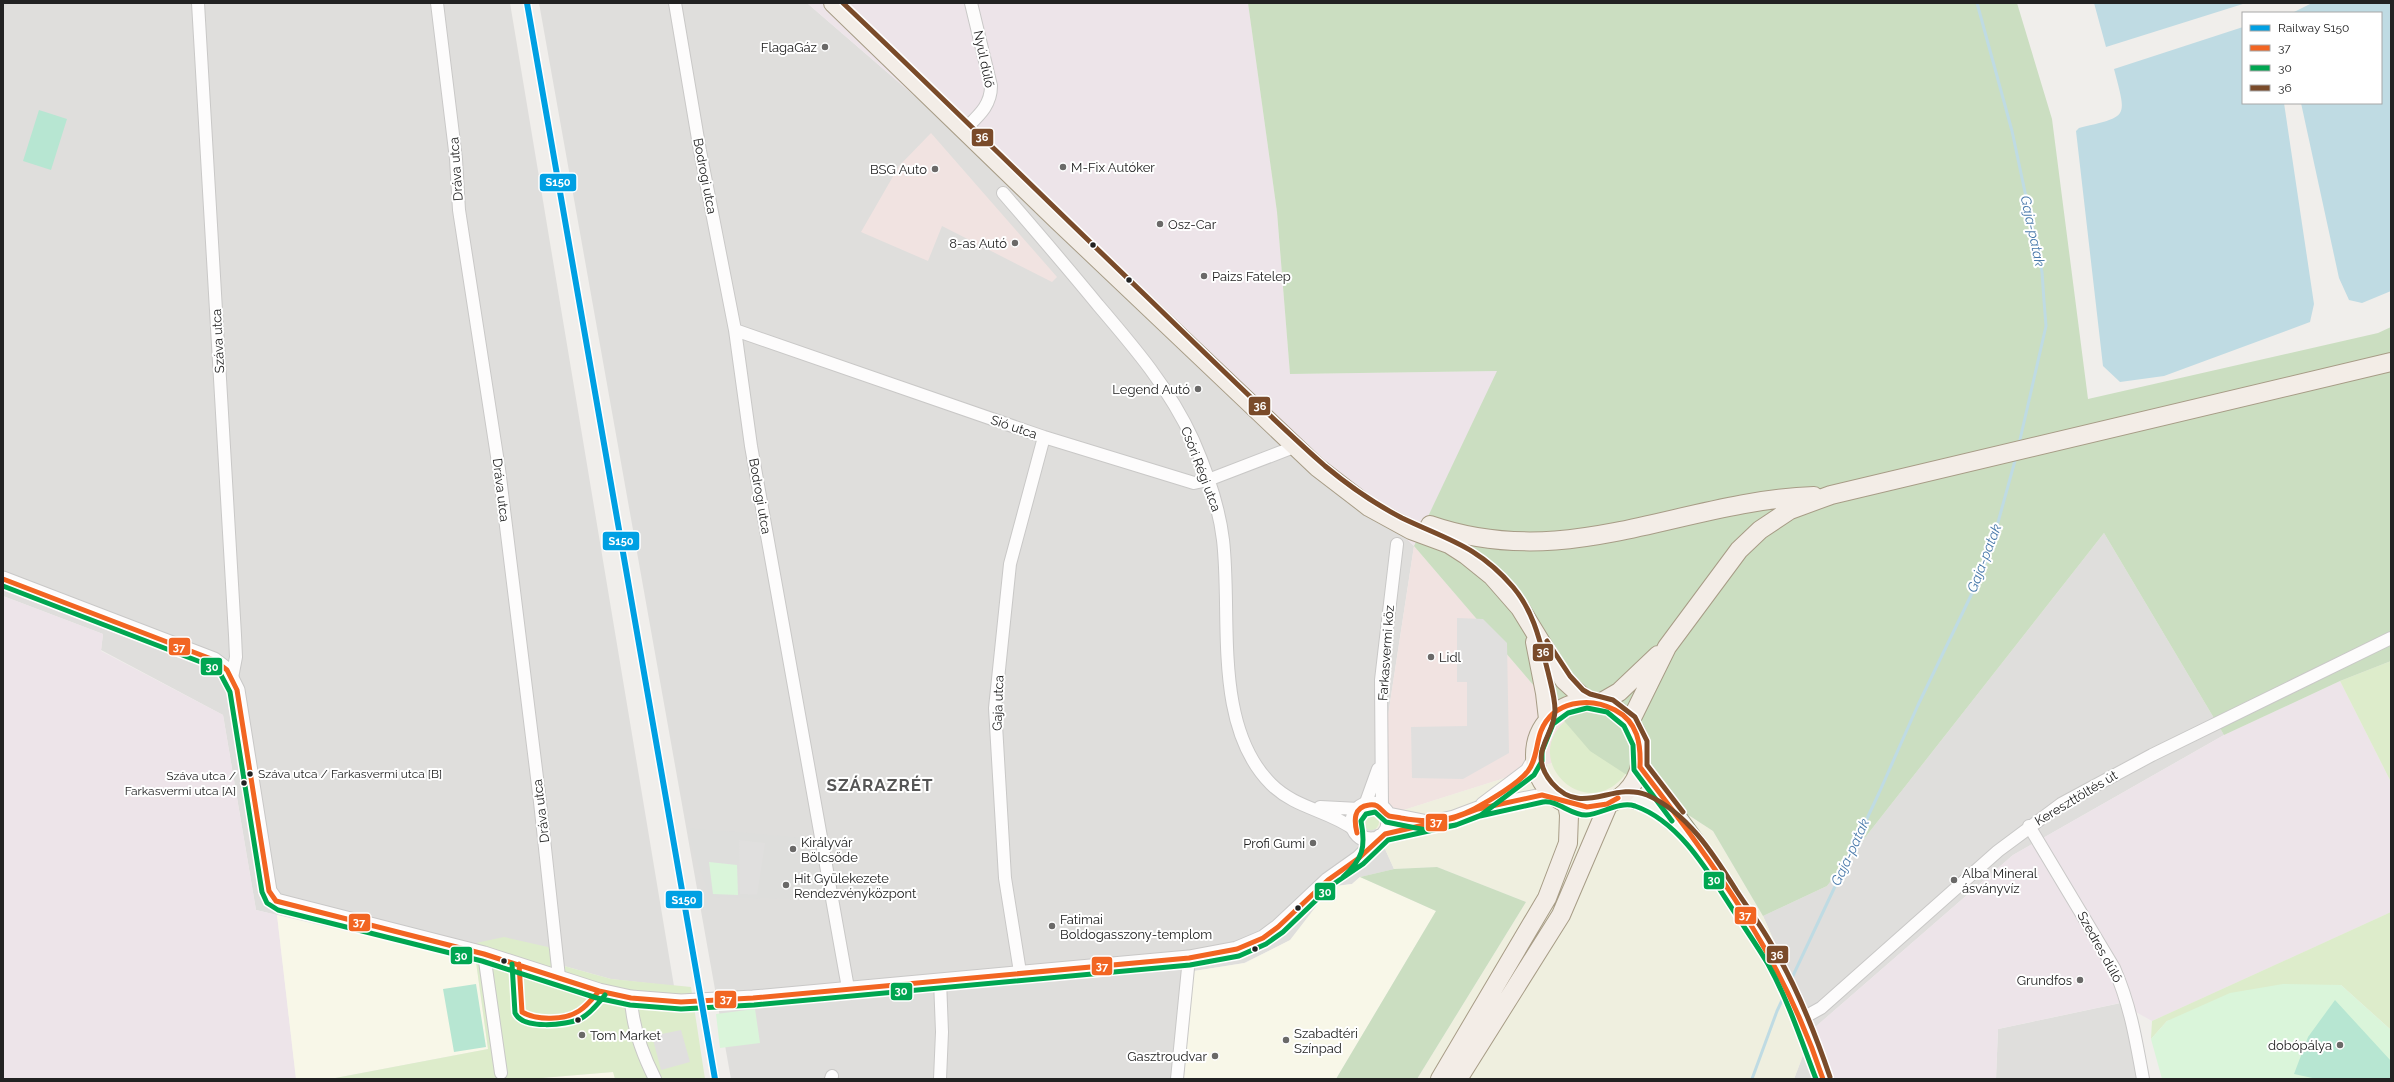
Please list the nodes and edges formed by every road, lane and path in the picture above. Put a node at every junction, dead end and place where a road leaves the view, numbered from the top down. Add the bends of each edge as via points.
1 (198, 3) edge
2 (437, 3) edge
3 (675, 3) edge
4 (833, 3) edge
5 (971, 3) edge
6 (964, 130) junction
7 (1003, 193) dead end
8 (735, 330) junction
9 (2391, 362) edge
10 (1044, 437) junction
11 (1294, 447) junction
12 (1208, 480) junction
13 (1831, 495) junction
14 (1369, 507) junction
15 (1397, 544) dead end
16 (3, 579) edge
17 (1532, 632) junction
18 (2391, 638) edge
19 (1667, 647) junction
20 (232, 678) junction
21 (1593, 702) junction
22 (1548, 719) junction
23 (1630, 722) junction
24 (1535, 759) junction
25 (1381, 762) junction
26 (1640, 767) junction
27 (1559, 799) junction
28 (1614, 801) junction
29 (1301, 804) junction
30 (1362, 807) junction
31 (1478, 809) junction
32 (1385, 811) junction
33 (1426, 823) junction
34 (2029, 826) junction
35 (1356, 832) junction
36 (1382, 836) junction
37 (1703, 851) junction
38 (1345, 867) junction
39 (484, 954) junction
40 (1189, 958) junction
41 (1020, 972) junction
42 (559, 977) junction
43 (940, 980) junction
44 (848, 988) junction
45 (631, 998) junction
46 (1799, 1014) junction
47 (501, 1073) dead end
48 (655, 1079) edge
49 (940, 1079) edge
50 (1177, 1079) edge
51 (1440, 1079) edge
52 (1458, 1079) edge
53 (1823, 1079) edge
54 (2144, 1079) edge

1 - 20 street, Száva utca via 235,635 236,657
2 - 42 street, Dráva utca via 456,159 459,210 499,469
3 - 8 street, Bodrogi utca
4 - 6 main road
5 - 6 street, Nyúl dűlő via 991,86 991,98 987,107
6 - 11 main road
7 - 12 street, Csóri Régi utca via 1157,377 1184,422
8 - 10 street, Sió utca
8 - 44 street, Bodrogi utca via 751,446
9 - 13 main road
10 - 12 street, Sió utca via 1194,483
10 - 41 street, Gaja utca via 1010,564 995,708 1005,878
11 - 12 street, Sió utca
11 - 14 main road via 1332,480
12 - 29 street, Csóri Régi utca via 1216,503 1223,540 1230,679 1238,724 1244,742 1266,779 1284,796
13 - 14 main road via 1761,500 1610,534 1552,542 1514,542 1468,537
13 - 19 main road via 1790,510 1747,541 1728,562
14 - 17 main road via 1406,528 1449,544 1466,554 1504,588 1520,608
15 - 25 street, Farkasvermi köz via 1383,657
16 - 20 street via 214,660 227,670
17 - 21 main road via 1564,680
17 - 22 main road
18 - 34 street, Kereszttöltés út via 2145,758 2090,787
19 - 21 main road via 1619,692
19 - 23 main road
20 - 39 street via 237,690 272,898 280,903
21 - 22 main road via 1565,707
21 - 23 main road via 1617,710
22 - 24 main road via 1537,741
23 - 26 main road via 1640,743
24 - 27 main road via 1541,780
24 - 31 street via 1528,771
25 - 30 street, Farkasvermi köz
25 - 32 street, Farkasvermi köz
26 - 28 main road via 1632,785
26 - 37 main road
27 - 28 main road via 1585,808
27 - 31 street
27 - 51 main road via 1569,815 1568,843 1544,903
28 - 37 main road via 1636,799 1661,811
28 - 52 main road via 1563,910
29 - 30 street, Csóri Régi utca
29 - 35 street, Csóri Régi utca via 1337,818
30 - 32 street via 1376,805
30 - 35 street via 1354,819
31 - 33 street via 1454,818
32 - 33 street
32 - 36 street via 1389,825
33 - 36 street
34 - 46 street, Kereszttöltés út via 1998,850 1820,1008
34 - 54 street, Szedres dűlő via 2119,979 2130,1010
35 - 36 street via 1371,840
35 - 38 street via 1353,853
36 - 38 street via 1359,858
37 - 46 main road via 1774,962
38 - 40 street via 1263,938 1237,949
39 - 42 street
39 - 47 street
40 - 41 street
40 - 50 street
41 - 43 street
42 - 45 street via 599,991
43 - 44 street
43 - 49 street
44 - 45 street via 753,998 681,1002
45 - 48 street via 632,1020
46 - 53 main road

